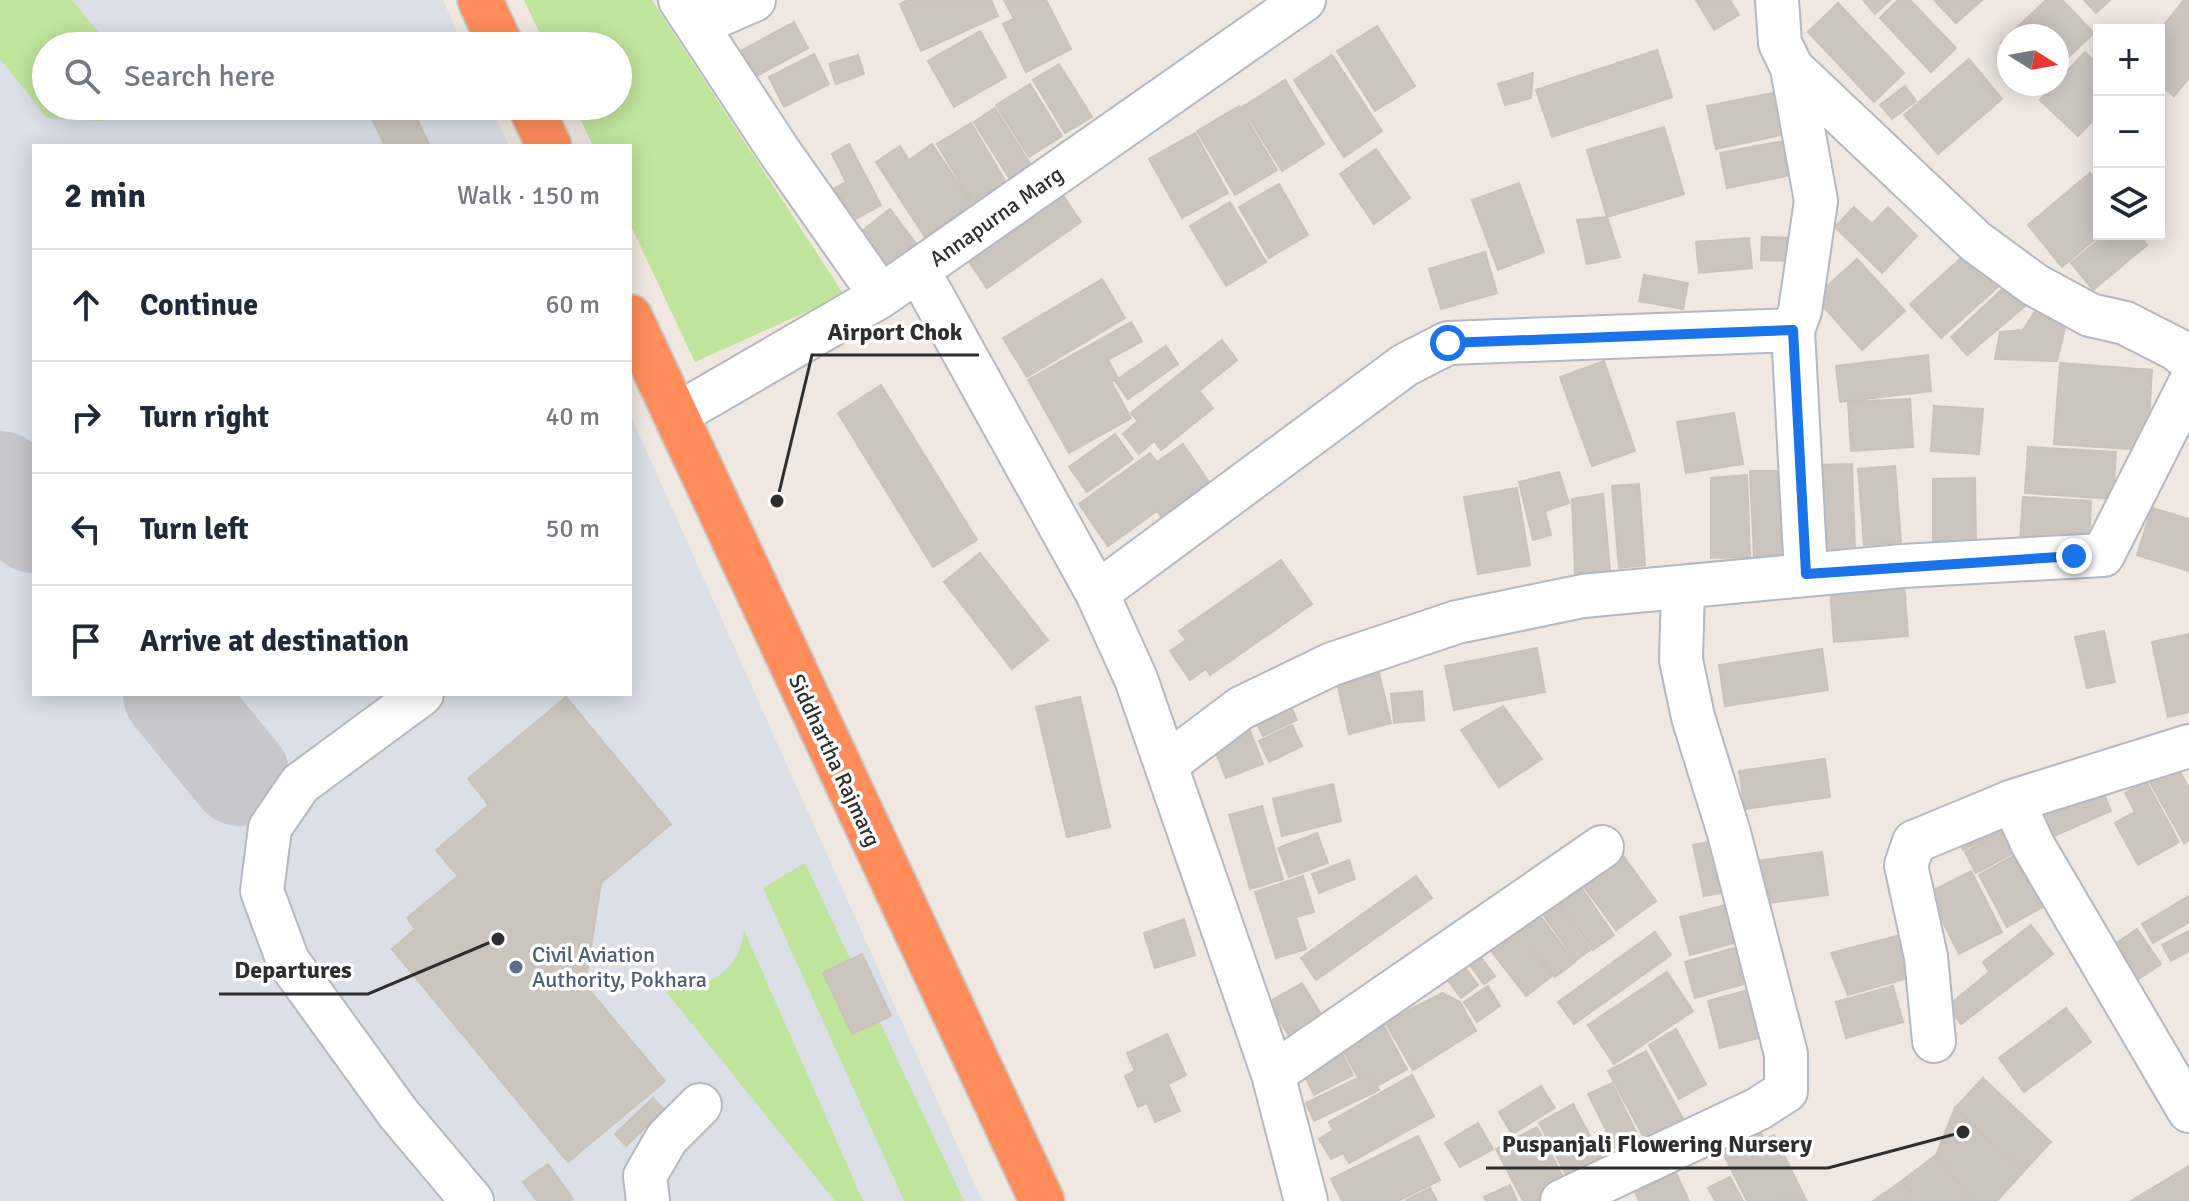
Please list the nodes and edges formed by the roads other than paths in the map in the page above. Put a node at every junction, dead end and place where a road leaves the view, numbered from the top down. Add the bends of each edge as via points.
1 (480, 0) edge
2 (754, 0) edge
3 (1304, 0) edge
4 (1777, 0) edge
5 (688, 13) edge
6 (495, 32) edge
7 (1792, 68) junction
8 (537, 120) edge
9 (548, 144) edge
10 (918, 270) junction
11 (881, 296) junction
12 (632, 321) edge
13 (1793, 330) junction
14 (2189, 360) edge
15 (2189, 385) edge
16 (676, 415) junction
17 (1806, 574) junction
18 (1683, 588) junction
19 (1097, 593) junction
20 (419, 696) edge
21 (2189, 746) edge
22 (1168, 763) junction
23 (2013, 801) junction
24 (1602, 847) dead end
25 (1934, 1041) dead end
26 (1273, 1074) junction
27 (700, 1105) dead end
28 (2189, 1111) edge
29 (472, 1201) edge
30 (648, 1201) edge
31 (1042, 1201) edge
32 (1306, 1201) edge
33 (1562, 1201) edge

1 - 6 highway
2 - 5 street
3 - 10 street, Annapurna Marg
4 - 7 street via 1780,43
5 - 11 street
7 - 13 street via 1816,201
7 - 14 street via 1975,241 2090,315 2125,323
8 - 9 highway
10 - 11 street, Annapurna Marg
10 - 19 street
11 - 16 street, Annapurna Marg
12 - 16 highway, Siddhartha Rajmarg
13 - 17 street
13 - 19 street via 1448,343 1405,365
15 - 17 street via 2103,555
16 - 31 highway, Siddhartha Rajmarg
17 - 18 street
18 - 22 street via 1583,596 1457,622 1332,664 1241,708
18 - 33 street via 1681,660 1786,1054 1786,1091
19 - 22 street
20 - 29 street via 300,784 270,828 262,891 288,961 398,1113
21 - 23 street
22 - 26 street
23 - 25 street via 1914,842 1906,865 1926,957
23 - 28 street via 2033,845
24 - 26 street
26 - 32 street
27 - 30 street via 667,1138 645,1176

